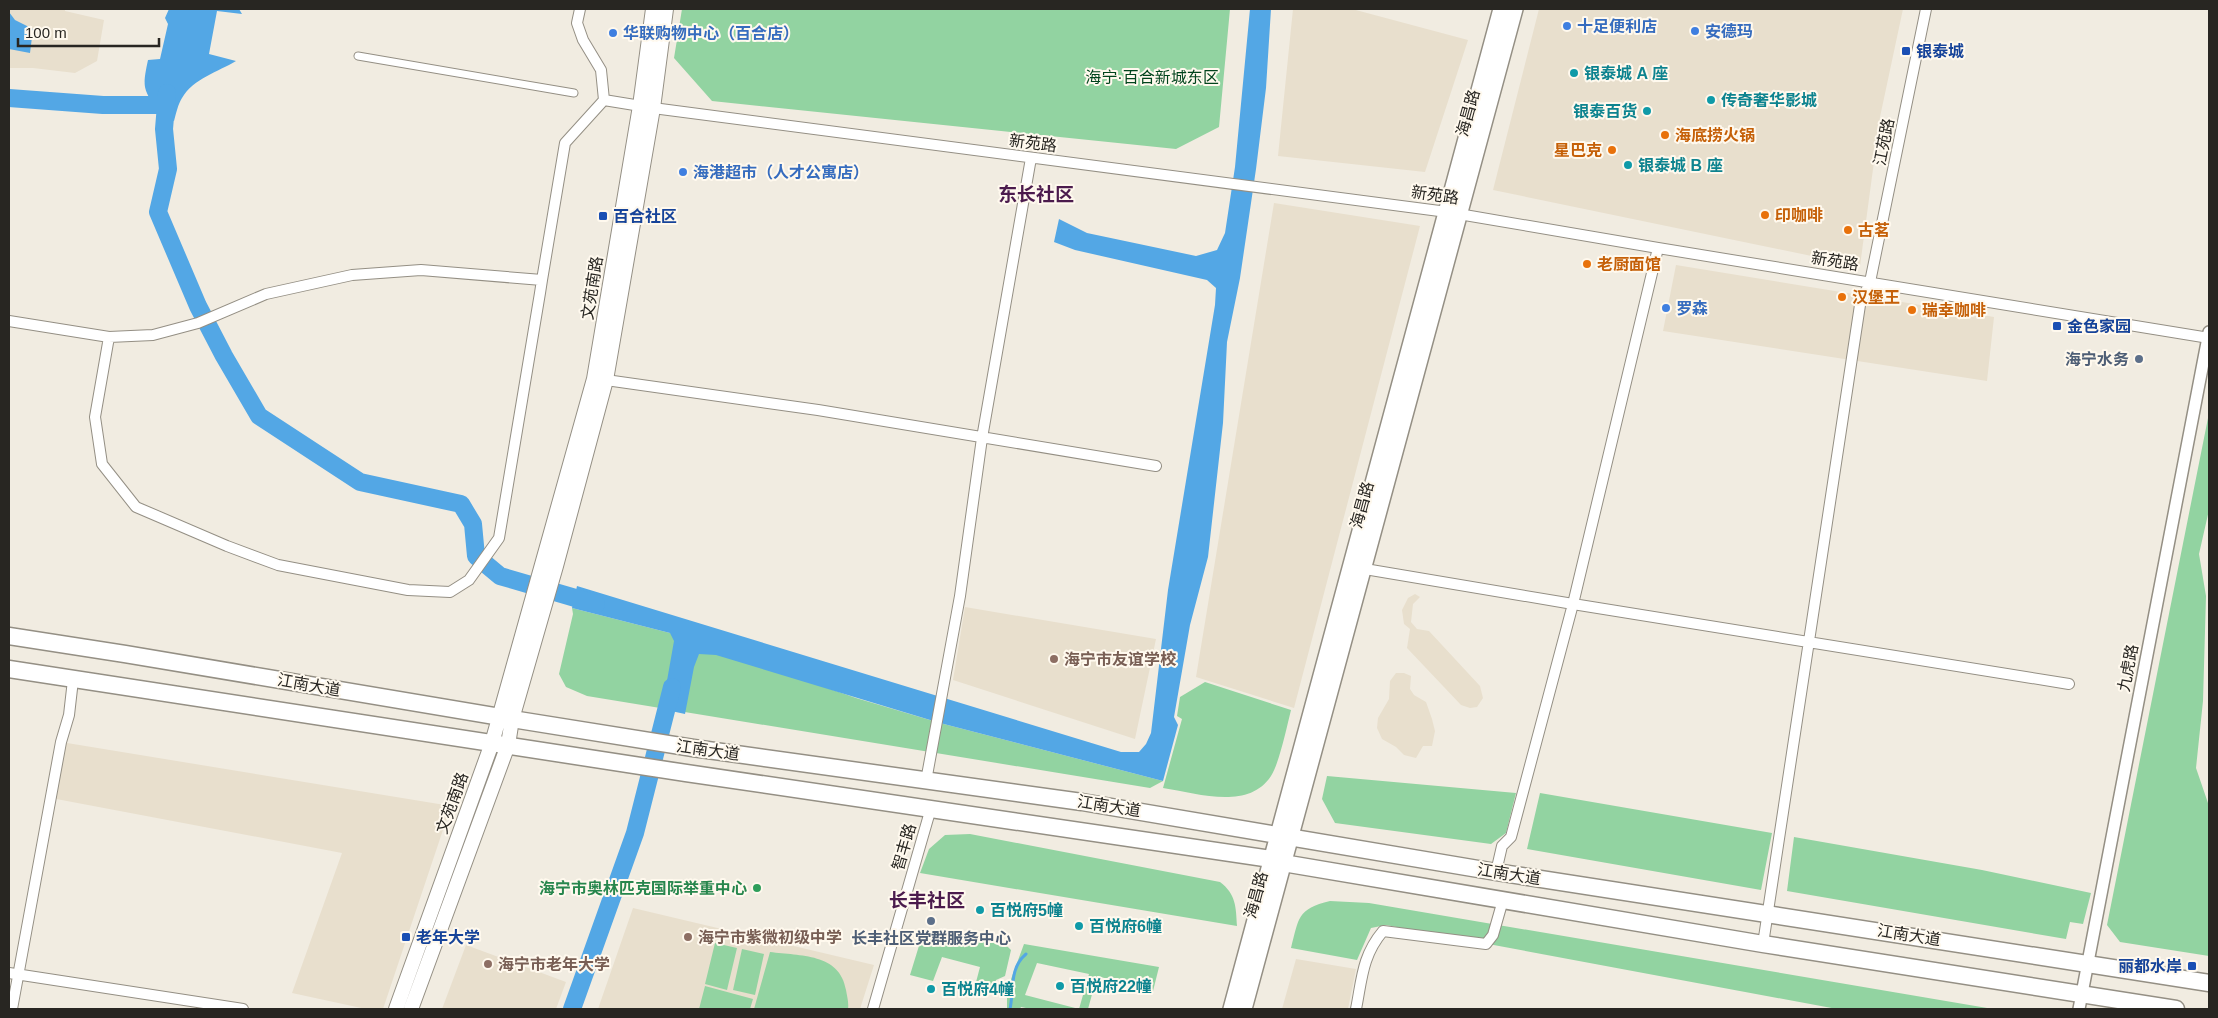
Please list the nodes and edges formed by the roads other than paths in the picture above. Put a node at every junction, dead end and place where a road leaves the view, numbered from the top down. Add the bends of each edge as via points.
1 (580, 9) edge
2 (653, 9) edge
3 (666, 9) edge
4 (1501, 9) edge
5 (1515, 9) edge
6 (1926, 9) edge
7 (358, 56) dead end
8 (574, 93) dead end
9 (604, 100) junction
10 (646, 107) junction
11 (1031, 158) junction
12 (1452, 213) junction
13 (1658, 248) junction
14 (542, 280) junction
15 (1870, 282) junction
16 (9, 321) edge
17 (2209, 336) edge
18 (109, 337) junction
19 (606, 380) junction
20 (982, 438) junction
21 (1156, 466) dead end
22 (1357, 567) junction
23 (1573, 604) junction
24 (537, 608) junction
25 (9, 636) edge
26 (1809, 642) junction
27 (9, 669) edge
28 (73, 680) junction
29 (2069, 684) dead end
30 (505, 718) junction
31 (500, 744) junction
32 (926, 781) junction
33 (930, 808) junction
34 (1284, 835) junction
35 (1277, 861) junction
36 (1496, 872) junction
37 (1503, 900) junction
38 (1768, 913) junction
39 (1762, 944) junction
40 (2088, 963) junction
41 (13, 974) edge
42 (2209, 982) edge
43 (2081, 1002) edge
44 (12, 1009) edge
45 (243, 1009) edge
46 (396, 1009) edge
47 (411, 1009) edge
48 (873, 1009) edge
49 (1231, 1009) edge
50 (1244, 1009) edge
51 (1356, 1009) edge
52 (2176, 1009) edge

1 - 9 street via 577,23 601,70
2 - 10 main road, 文苑南路
3 - 10 main road, 文苑南路
4 - 12 main road, 海昌路
5 - 12 main road, 海昌路
6 - 15 street, 江苑路
7 - 8 street
9 - 10 street, 新苑路
9 - 14 street via 565,143
10 - 11 street, 新苑路
10 - 19 main road, 文苑南路
10 - 24 main road, 文苑南路 via 594,379 541,567
11 - 12 street, 新苑路
11 - 20 street
12 - 13 street, 新苑路
12 - 22 main road, 海昌路
13 - 15 street, 新苑路
13 - 23 street
14 - 18 street via 421,270 352,275 266,294 198,323 154,335
14 - 18 street via 499,538 471,578 450,592 408,590 278,565 136,506 102,464 95,417
15 - 17 street, 新苑路
15 - 26 street, 江苑路 via 1860,305
16 - 18 street
17 - 40 street, 九虎路
19 - 20 street via 818,410
19 - 24 main road, 文苑南路 via 556,566
20 - 21 street
20 - 32 street via 960,596
22 - 23 street
22 - 34 main road, 海昌路
23 - 26 street
23 - 36 street via 1512,837 1502,846
24 - 30 main road, 文苑南路
25 - 30 highway, 江南大道
26 - 29 street
26 - 38 street, 江苑路
27 - 28 highway, 江南大道
28 - 31 highway, 江南大道
28 - 41 street via 69,714
30 - 31 main road, 文苑南路
30 - 32 highway, 江南大道
31 - 33 highway, 江南大道
31 - 46 main road, 文苑南路
31 - 47 main road, 文苑南路
32 - 34 highway, 江南大道 via 1082,802
33 - 35 highway, 江南大道
33 - 48 street, 智丰路
34 - 35 main road, 海昌路
34 - 36 highway, 江南大道
35 - 37 highway, 江南大道
35 - 49 main road, 海昌路
35 - 50 main road, 海昌路
36 - 38 highway, 江南大道
37 - 39 highway, 江南大道
37 - 51 street via 1493,935 1486,944 1383,931 1371,945 1365,961
38 - 39 street, 江苑路
38 - 40 highway, 江南大道
39 - 43 highway, 江南大道
40 - 42 highway, 江南大道
40 - 43 street, 九虎路
41 - 44 street
41 - 45 street
43 - 52 highway, 江南大道

